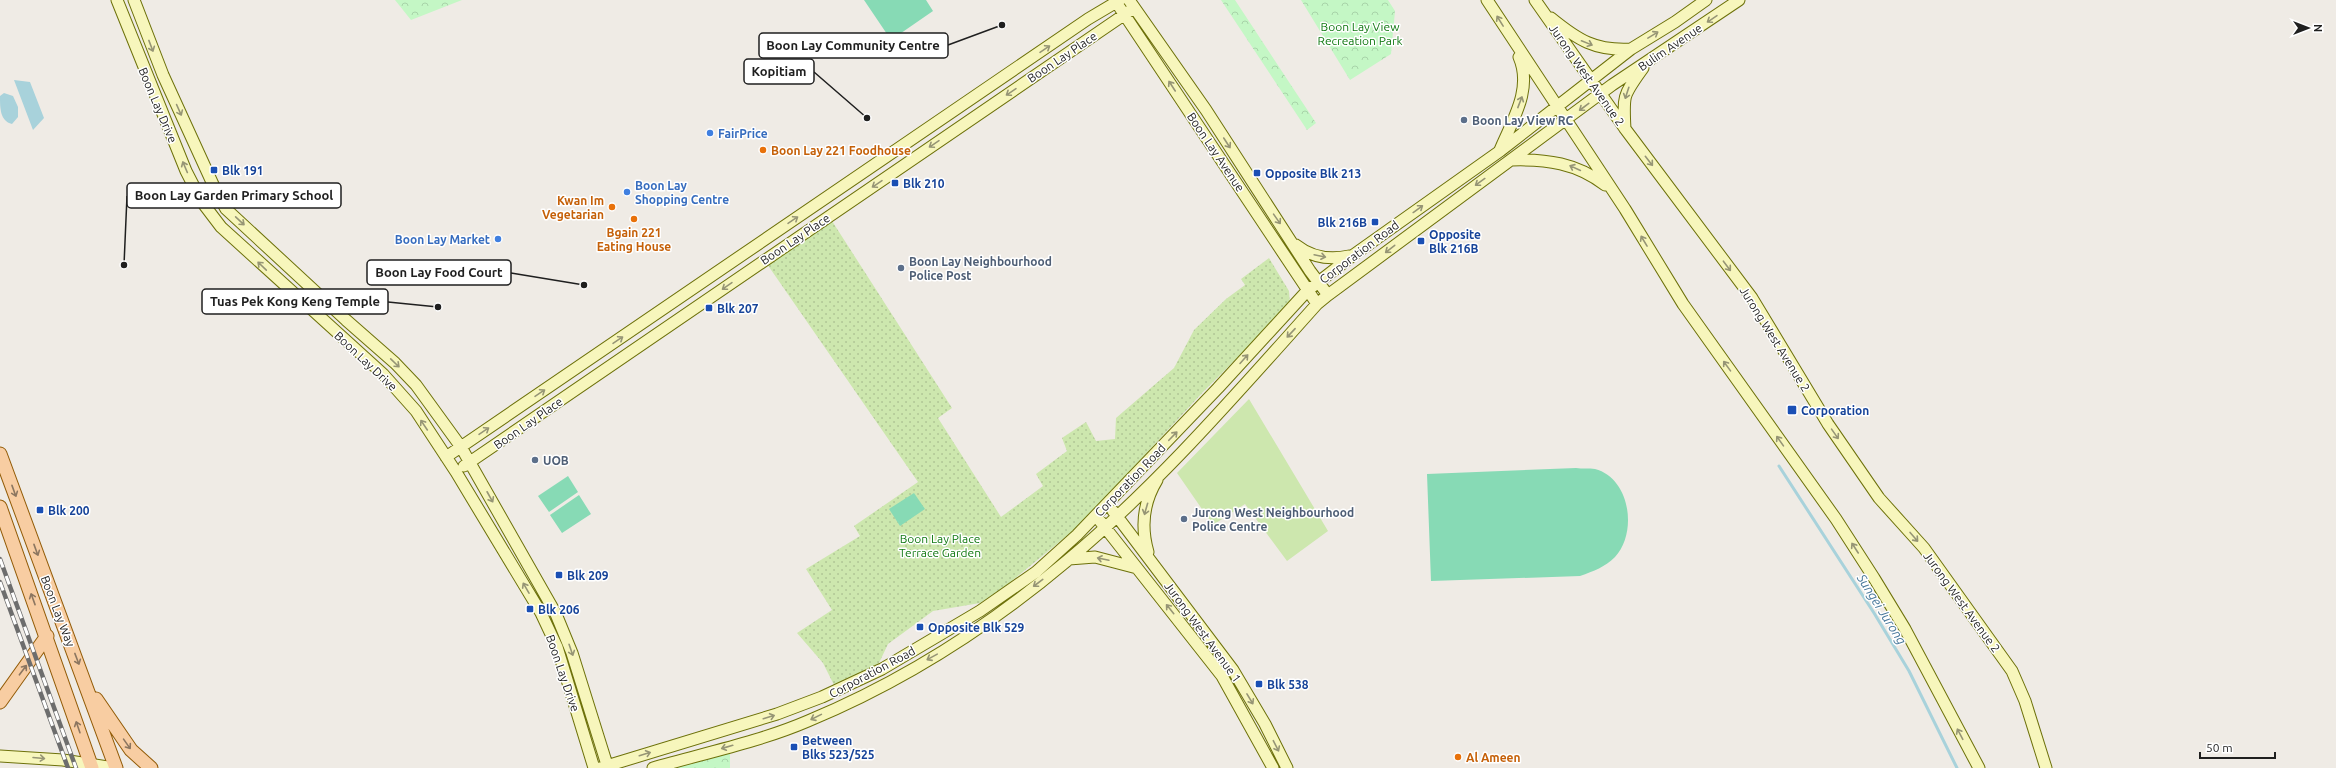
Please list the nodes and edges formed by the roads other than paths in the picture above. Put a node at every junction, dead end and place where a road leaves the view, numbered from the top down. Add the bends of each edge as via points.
1 (118, 0) edge
2 (134, 0) edge
3 (1487, 0) edge
4 (1535, 0) edge
5 (1706, 0) edge
6 (1739, 0) edge
7 (1117, 1) edge
8 (1131, 4) edge
9 (1544, 13) junction
10 (1124, 14) junction
11 (140, 17) junction
12 (126, 23) junction
13 (1512, 40) junction
14 (1631, 49) junction
15 (1647, 63) junction
16 (1591, 80) junction
17 (1602, 94) junction
18 (1557, 107) junction
19 (1566, 120) junction
20 (1626, 130) junction
21 (1500, 151) junction
22 (1512, 160) junction
23 (1608, 187) junction
24 (1292, 241) junction
25 (1352, 256) junction
26 (737, 258) junction
27 (745, 273) junction
28 (300, 278) junction
29 (1317, 282) junction
30 (1307, 291) junction
31 (291, 292) junction
32 (1328, 295) junction
33 (1317, 304) junction
34 (346, 320) junction
35 (338, 334) junction
36 (511, 413) junction
37 (522, 426) junction
38 (461, 447) junction
39 (0, 454) edge
40 (446, 457) junction
41 (470, 463) junction
42 (456, 472) junction
43 (1162, 473) junction
44 (1107, 505) junction
45 (0, 507) edge
46 (1096, 516) junction
47 (1117, 516) junction
48 (1105, 526) junction
49 (1149, 558) junction
50 (1069, 559) junction
51 (1137, 568) junction
52 (47, 636) junction
53 (89, 690) junction
54 (0, 702) edge
55 (0, 756) edge
56 (91, 766) edge
57 (605, 767) edge
58 (115, 768) edge
59 (151, 768) edge
60 (594, 768) edge
61 (653, 768) edge
62 (1273, 768) edge
63 (1287, 768) edge
64 (1979, 768) edge
65 (2046, 768) edge

1 - 12 street, Boon Lay Drive
2 - 11 street, Boon Lay Drive
13 -> 3 street
4 - 9 street, Jurong West Avenue 2
14 -> 5 street, Bulim Avenue
6 -> 15 street, Bulim Avenue
7 - 10 street, Boon Lay Avenue
26 -> 7 street, Boon Lay Place
8 - 10 street, Boon Lay Place
8 -> 24 street, Boon Lay Avenue via 1206,110
9 -> 14 street via 1582,41 1604,49
9 - 16 street, Jurong West Avenue 2
10 -> 27 street, Boon Lay Place
30 -> 10 street, Boon Lay Avenue
11 - 12 street
11 -> 28 street, Boon Lay Drive via 163,75 226,209
31 -> 12 street, Boon Lay Drive via 221,227 202,202 183,164
13 - 18 street
21 -> 13 street via 1523,93 1521,62
14 - 16 street, Bulim Avenue
15 - 17 street, Bulim Avenue
15 -> 20 street via 1627,88
16 - 17 street, Jurong West Avenue 2
16 - 18 street, Corporation Road
17 -> 19 street, Corporation Road
17 - 20 street, Jurong West Avenue 2
18 - 19 street
18 - 21 street, Corporation Road via 1544,114
19 - 22 street, Corporation Road
19 - 23 street
20 -> 65 street, Jurong West Avenue 2 via 1752,298 1828,424 1879,498 1924,548 2012,671 2025,701
25 -> 21 street, Corporation Road
23 -> 22 street via 1560,162
22 -> 32 street, Corporation Road
64 -> 23 street via 1905,629 1874,578 1836,519 1683,304 1625,209
24 -> 25 street via 1306,253 1336,259
24 - 29 street, Boon Lay Avenue
25 - 29 street, Corporation Road
26 - 27 street via 744,265
36 -> 26 street, Boon Lay Place
27 -> 37 street, Boon Lay Place
28 - 31 street via 291,284
28 - 34 street, Boon Lay Drive
29 - 30 street, Corporation Road
29 - 32 street, Boon Lay Avenue
30 - 33 street, Boon Lay Avenue
44 -> 30 street, Corporation Road
31 - 35 street, Boon Lay Drive
32 - 33 street, Corporation Road
33 -> 43 street, Corporation Road
34 - 35 street via 346,330
34 -> 38 street, Boon Lay Drive via 416,385
40 -> 35 street, Boon Lay Drive via 416,411 383,374
36 - 37 street via 512,419
38 -> 36 street, Boon Lay Place
37 - 41 street, Boon Lay Place
38 - 40 street, Boon Lay Place
38 - 41 street, Boon Lay Drive
39 -> 53 main road, Boon Lay Way
40 - 42 street, Boon Lay Drive
41 - 42 street, Boon Lay Place
41 -> 57 street, Boon Lay Drive via 566,636
60 -> 42 street, Boon Lay Drive via 557,647 508,556
43 - 47 street, Corporation Road
43 -> 49 street via 1153,487 1144,514 1144,536
44 - 46 street, Corporation Road
44 - 47 street, Jurong West Avenue 1
52 -> 45 main road, Boon Lay Way
46 - 48 street, Jurong West Avenue 1
57 -> 46 street, Corporation Road via 777,714 822,698 882,669 980,611 1030,576
47 - 48 street, Corporation Road
47 - 49 street, Jurong West Avenue 1
48 - 50 street, Corporation Road
48 - 51 street, Jurong West Avenue 1
49 -> 63 street, Jurong West Avenue 1 via 1233,670
51 -> 50 street via 1095,557
50 -> 61 street, Corporation Road via 938,654 867,693 807,722
62 -> 51 street, Jurong West Avenue 1 via 1222,676
54 -> 52 main road
56 -> 52 main road, Boon Lay Way
53 - 58 main road, Boon Lay Way
53 -> 59 main road via 109,715 131,750
55 -> 56 street
56 - 58 street

